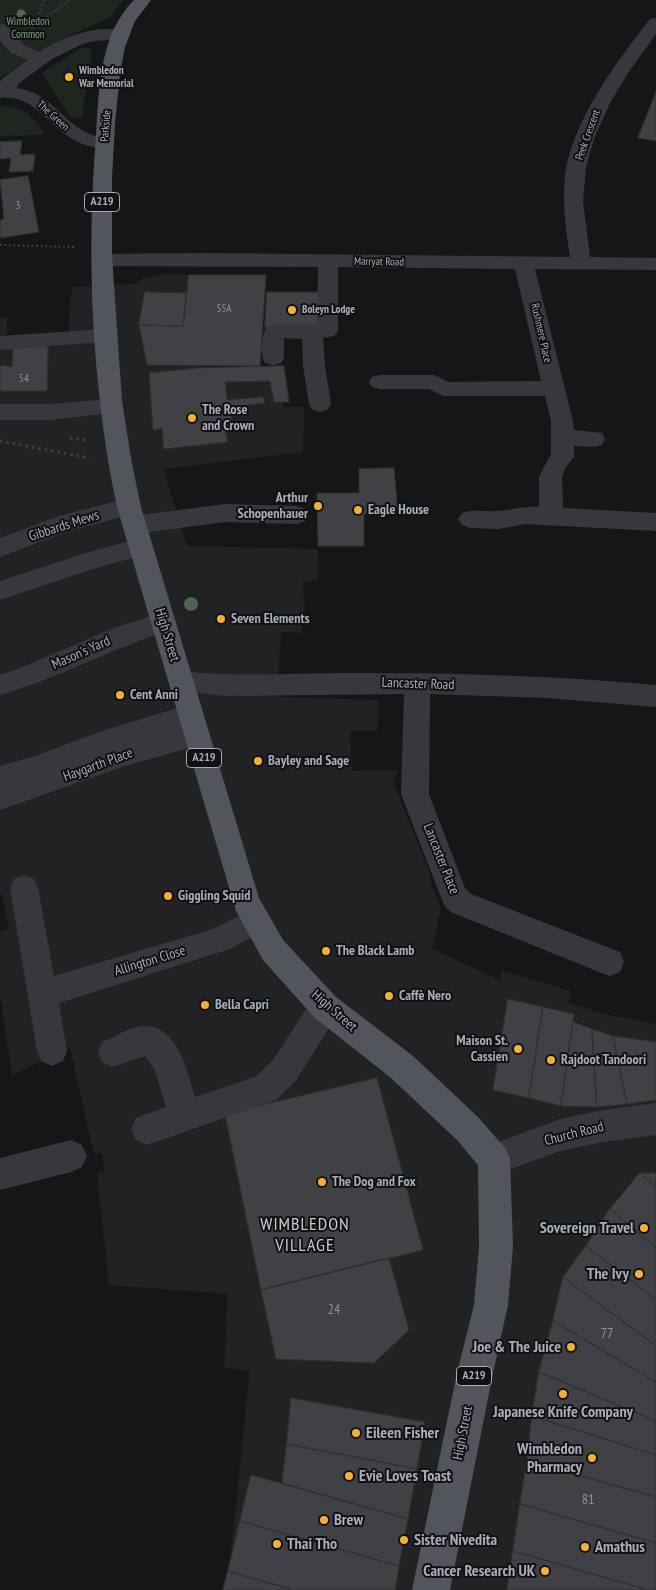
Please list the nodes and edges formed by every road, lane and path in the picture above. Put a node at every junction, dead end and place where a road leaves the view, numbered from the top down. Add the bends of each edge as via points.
1 (143, 0) edge
2 (656, 23) edge
3 (0, 29) edge
4 (121, 35) junction
5 (42, 59) junction
6 (4, 92) edge
7 (105, 144) junction
8 (0, 245) edge
9 (102, 254) junction
10 (328, 261) junction
11 (581, 263) junction
12 (524, 264) junction
13 (656, 264) edge
14 (312, 332) junction
15 (106, 336) junction
16 (0, 343) edge
17 (273, 358) dead end
18 (380, 382) dead end
19 (555, 395) junction
20 (320, 404) dead end
21 (111, 407) junction
22 (0, 412) edge
23 (68, 437) dead end
24 (562, 437) junction
25 (594, 439) dead end
26 (90, 440) dead end
27 (0, 441) edge
28 (90, 458) dead end
29 (296, 515) dead end
30 (552, 517) junction
31 (470, 519) dead end
32 (656, 522) edge
33 (135, 526) junction
34 (0, 548) edge
35 (0, 591) edge
36 (162, 617) junction
37 (0, 668) edge
38 (181, 680) junction
39 (417, 684) junction
40 (0, 685) edge
41 (656, 696) edge
42 (194, 725) junction
43 (0, 778) edge
44 (0, 798) edge
45 (24, 888) dead end
46 (255, 921) junction
47 (609, 962) dead end
48 (42, 994) junction
49 (325, 1007) junction
50 (52, 1051) dead end
51 (113, 1052) dead end
52 (185, 1116) junction
53 (656, 1120) edge
54 (147, 1129) dead end
55 (71, 1156) dead end
56 (494, 1159) junction
57 (0, 1174) edge
58 (431, 1590) edge

1 - 4 main road, Parkside / A219
2 - 11 street, Peek Crescent via 614,79 596,110 583,143 574,178 575,225
3 - 5 street via 20,52
4 - 5 street via 87,37
4 - 7 main road, Parkside / A219 via 109,90
5 - 6 street via 9,82
6 - 7 street, The Green via 34,99 80,137 88,142
7 - 9 main road, Parkside / A219
8 - 9 path
9 - 10 street, Marryat Road
9 - 15 main road, High Street / A219
10 - 12 street, Marryat Road
10 - 14 street via 327,331
11 - 12 street, Marryat Road
11 - 13 street, Marryat Road
12 - 19 street, Rushmere Place
14 - 17 street via 274,332
14 - 20 street
15 - 16 street
15 - 21 main road, High Street / A219
18 - 19 street via 434,382 444,389
19 - 24 street, Rushmere Place via 562,421
21 - 22 street
21 - 33 main road, High Street / A219 via 119,464
23 - 26 path
24 - 25 street
24 - 30 street, Rushmere Place via 563,457 555,464 549,481
27 - 28 path
29 - 33 street via 225,513
30 - 31 street
30 - 32 street
33 - 34 street, Gibbards Mews via 67,522
33 - 35 street via 89,561
33 - 36 main road, High Street / A219
36 - 37 street via 115,626
36 - 38 main road, High Street / A219
36 - 40 street, Mason's Yard via 24,678
38 - 39 street, Lancaster Road via 210,686
38 - 42 main road, High Street / A219
39 - 41 street, Lancaster Road via 585,689
39 - 47 street, Lancaster Place via 415,794 454,896 461,904
42 - 43 street via 102,742
42 - 44 street, Haygarth Place via 163,742
42 - 46 main road, High Street / A219 via 246,902
45 - 48 street
46 - 48 street, Allington Close via 220,940
46 - 49 main road, High Street / A219 via 273,950
48 - 50 street
49 - 52 street via 284,1071 265,1089
49 - 56 main road, High Street / A219 via 402,1067 468,1129
51 - 52 street via 146,1040 157,1043 166,1054
52 - 54 street
53 - 56 street, Church Road via 560,1135
55 - 57 street
56 - 58 main road, High Street / A219 via 496,1246 491,1305

